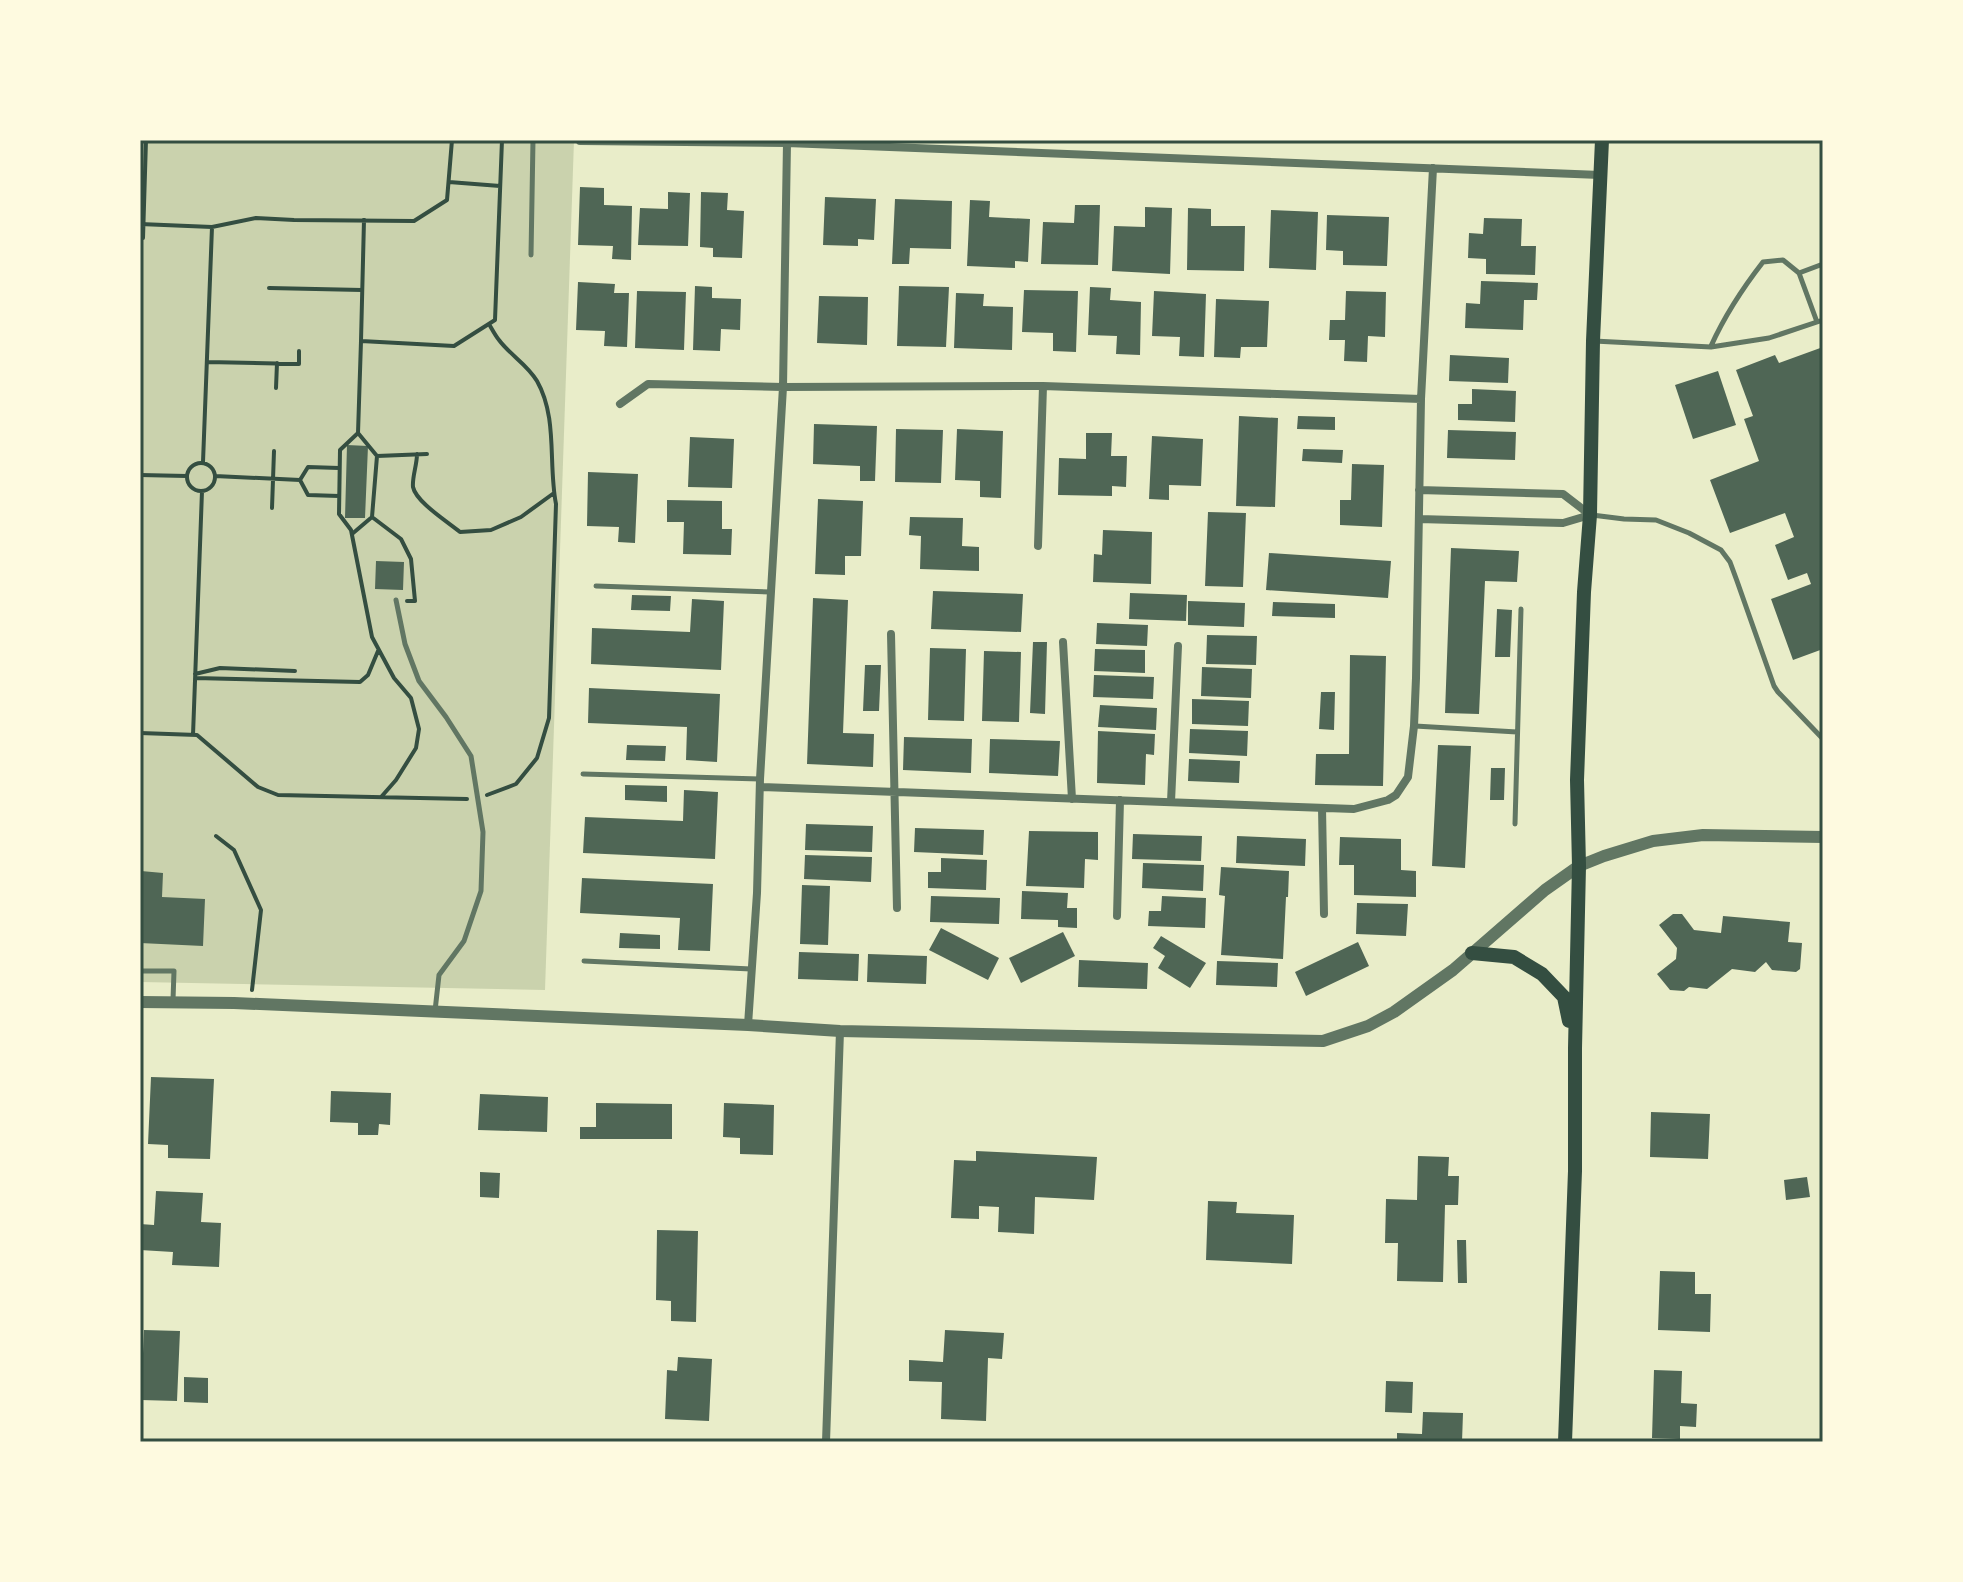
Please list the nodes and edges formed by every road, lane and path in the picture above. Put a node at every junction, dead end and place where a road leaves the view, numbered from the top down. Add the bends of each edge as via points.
1 (146, 140) edge
2 (452, 140) edge
3 (502, 140) edge
4 (533, 140) edge
5 (1602, 140) edge
6 (580, 141) edge
7 (674, 141) edge
8 (787, 143) junction
9 (1433, 168) junction
10 (1600, 175) junction
11 (449, 182) junction
12 (500, 186) junction
13 (364, 220) junction
14 (142, 224) edge
15 (212, 227) junction
16 (143, 238) dead end
17 (531, 255) dead end
18 (1823, 264) edge
19 (1799, 273) junction
20 (269, 288) dead end
21 (362, 290) junction
22 (1820, 321) edge
23 (489, 324) junction
24 (361, 341) junction
25 (1593, 341) junction
26 (1711, 347) junction
27 (299, 351) dead end
28 (207, 362) junction
29 (277, 363) junction
30 (1043, 386) junction
31 (783, 387) junction
32 (276, 388) dead end
33 (1421, 399) junction
34 (620, 404) dead end
35 (358, 433) junction
36 (274, 451) dead end
37 (417, 454) junction
38 (427, 454) dead end
39 (377, 456) junction
40 (203, 462) junction
41 (340, 468) junction
42 (140, 475) edge
43 (187, 476) junction
44 (215, 476) junction
45 (273, 479) junction
46 (300, 480) junction
47 (1419, 490) junction
48 (202, 491) junction
49 (554, 493) junction
50 (339, 496) junction
51 (272, 508) dead end
52 (1590, 515) junction
53 (372, 517) junction
54 (1419, 519) junction
55 (352, 535) junction
56 (1038, 546) dead end
57 (596, 586) dead end
58 (771, 592) junction
59 (396, 600) joint
60 (1521, 609) dead end
61 (891, 634) dead end
62 (1063, 642) dead end
63 (1178, 646) dead end
64 (379, 649) junction
65 (295, 671) dead end
66 (195, 676) junction
67 (1414, 726) junction
68 (1517, 732) junction
69 (140, 733) edge
70 (193, 735) junction
71 (1823, 739) edge
72 (583, 774) dead end
73 (760, 783) junction
74 (895, 792) junction
75 (381, 797) junction
76 (478, 799) junction
77 (1072, 799) junction
78 (1120, 800) junction
79 (1171, 802) junction
80 (1322, 808) junction
81 (1515, 824) dead end
82 (216, 836) dead end
83 (1823, 837) edge
84 (1579, 866) junction
85 (897, 908) dead end
86 (1324, 914) dead end
87 (1117, 916) dead end
88 (1472, 953) junction
89 (584, 961) dead end
90 (751, 969) junction
91 (140, 971) edge
92 (140, 1002) edge
93 (173, 1002) junction
94 (251, 1004) junction
95 (435, 1012) junction
96 (748, 1025) junction
97 (840, 1031) junction
98 (1575, 1048) junction
99 (826, 1442) edge
100 (1565, 1442) edge

1 - 14 path
2 - 11 path
3 - 12 path
4 - 17 lane
5 - 10 main road
6 - 7 street
7 - 8 street
8 - 9 street
8 - 31 street
9 - 10 street
9 - 33 street
10 - 25 main road
11 - 12 path
11 - 13 path via 447,200 414,221
12 - 23 path via 495,320
13 - 15 path via 256,218
13 - 21 path
14 - 15 path
14 - 16 path
15 - 28 path
18 - 19 lane
19 - 22 lane
19 - 26 lane via 1783,260 1763,262 1724,317
20 - 21 path
21 - 24 path
22 - 26 lane via 1769,338
23 - 24 path via 454,346
23 - 49 path via 539,384 547,407
24 - 35 path
25 - 26 lane
25 - 52 main road
27 - 29 path via 299,364
28 - 29 path
28 - 40 path
29 - 32 path
30 - 31 street
30 - 33 street
30 - 56 street
31 - 34 street via 648,384
31 - 58 street
33 - 47 street
35 - 39 path
35 - 41 path via 340,450
36 - 45 path
37 - 38 path
37 - 39 path
37 - 49 path via 412,484 417,496 460,532 491,530
39 - 53 path
40 - 43 path via 192,466
40 - 44 path
41 - 46 path via 308,467
41 - 50 path
42 - 43 path
43 - 48 path via 190,485
44 - 45 path
44 - 48 path via 211,487
45 - 46 path
45 - 51 path
46 - 50 path via 308,495
47 - 52 street via 1563,494
47 - 54 street
48 - 66 path
49 - 76 path via 549,718 537,758 516,784
50 - 55 path via 339,514
52 - 54 street via 1563,523
52 - 71 lane via 1656,520 1721,550 1730,562 1774,686
52 - 84 main road via 1577,780
53 - 55 path
53 - 59 path via 401,539 411,559 415,601
54 - 67 street
55 - 64 path via 372,637
57 - 58 lane
58 - 73 street
59 - 76 lane via 419,681 471,756
60 - 68 lane
61 - 74 street
62 - 77 street
63 - 79 street
64 - 66 path via 360,682
64 - 75 path via 411,698 419,729 406,766
65 - 66 path via 220,668
66 - 70 path
67 - 68 lane
67 - 80 street via 1408,777 1396,795 1354,809
68 - 81 lane
69 - 70 path
70 - 75 path via 258,787 278,795
72 - 73 lane
73 - 74 street
73 - 90 street
74 - 77 street
74 - 85 street
75 - 76 path
76 - 95 lane via 481,891 464,941 439,975
77 - 78 street
78 - 79 street
78 - 87 street
79 - 80 street
80 - 86 street
82 - 94 path via 234,850 261,910
83 - 84 street via 1703,835 1653,841
84 - 88 street
84 - 98 main road
88 - 97 street via 1394,1012 1323,1041
88 - 98 main road via 1514,957 1542,974 1564,997
89 - 90 lane
90 - 96 street
91 - 93 lane via 174,971
92 - 93 street
93 - 94 street
94 - 95 street
95 - 96 street
96 - 97 street
97 - 99 street
98 - 100 main road

